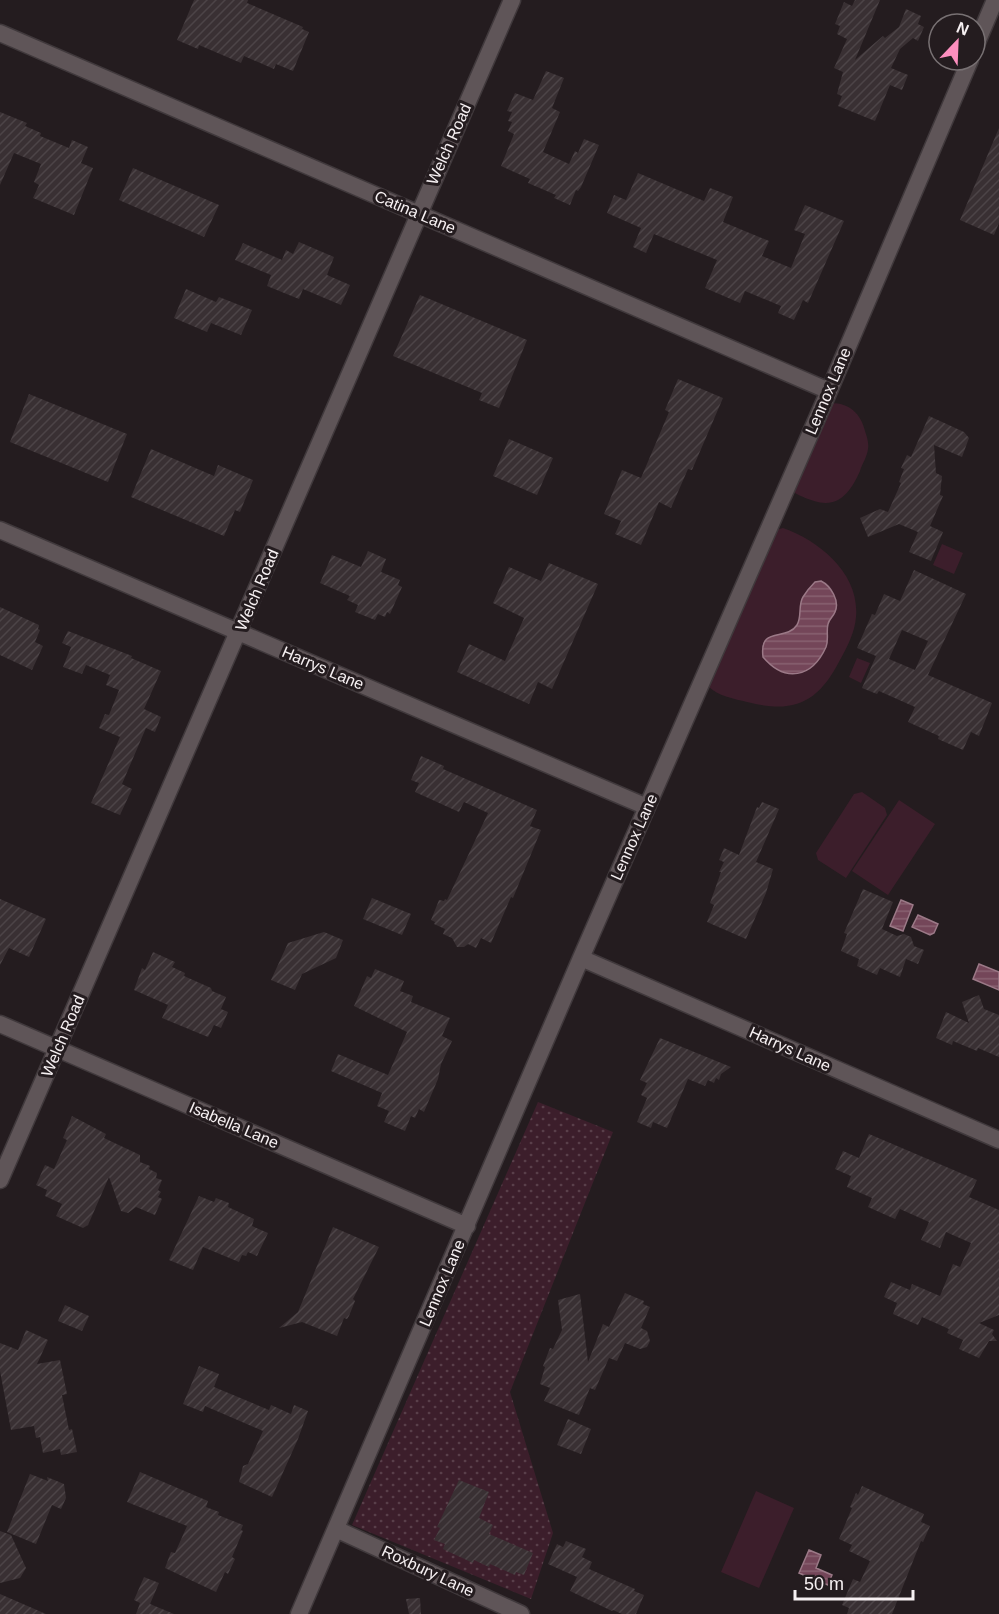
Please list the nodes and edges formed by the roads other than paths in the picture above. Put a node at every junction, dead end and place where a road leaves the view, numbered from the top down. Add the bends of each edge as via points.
1 (512, 0) edge
2 (995, 0) edge
3 (987, 19) edge
4 (0, 33) edge
5 (965, 72) edge
6 (419, 213) junction
7 (829, 391) junction
8 (0, 530) edge
9 (238, 632) junction
10 (647, 807) junction
11 (581, 958) junction
12 (0, 1024) edge
13 (57, 1049) junction
14 (999, 1140) edge
15 (0, 1180) edge
16 (467, 1226) junction
17 (336, 1528) junction
18 (299, 1614) edge
19 (521, 1614) edge

1 - 6 street, Welch Road
2 - 3 street
4 - 6 street, Catina Lane
5 - 7 street, Lennox Lane
6 - 7 street, Catina Lane
6 - 9 street, Welch Road
7 - 10 street, Lennox Lane
8 - 9 street, Harrys Lane
9 - 10 street, Harrys Lane
9 - 13 street, Welch Road
10 - 11 street, Lennox Lane
11 - 14 street, Harrys Lane
11 - 16 street, Lennox Lane
12 - 13 street, Isabella Lane
13 - 15 street, Welch Road
13 - 16 street, Isabella Lane
16 - 17 street, Lennox Lane
17 - 18 street, Lennox Lane
17 - 19 street, Roxbury Lane

